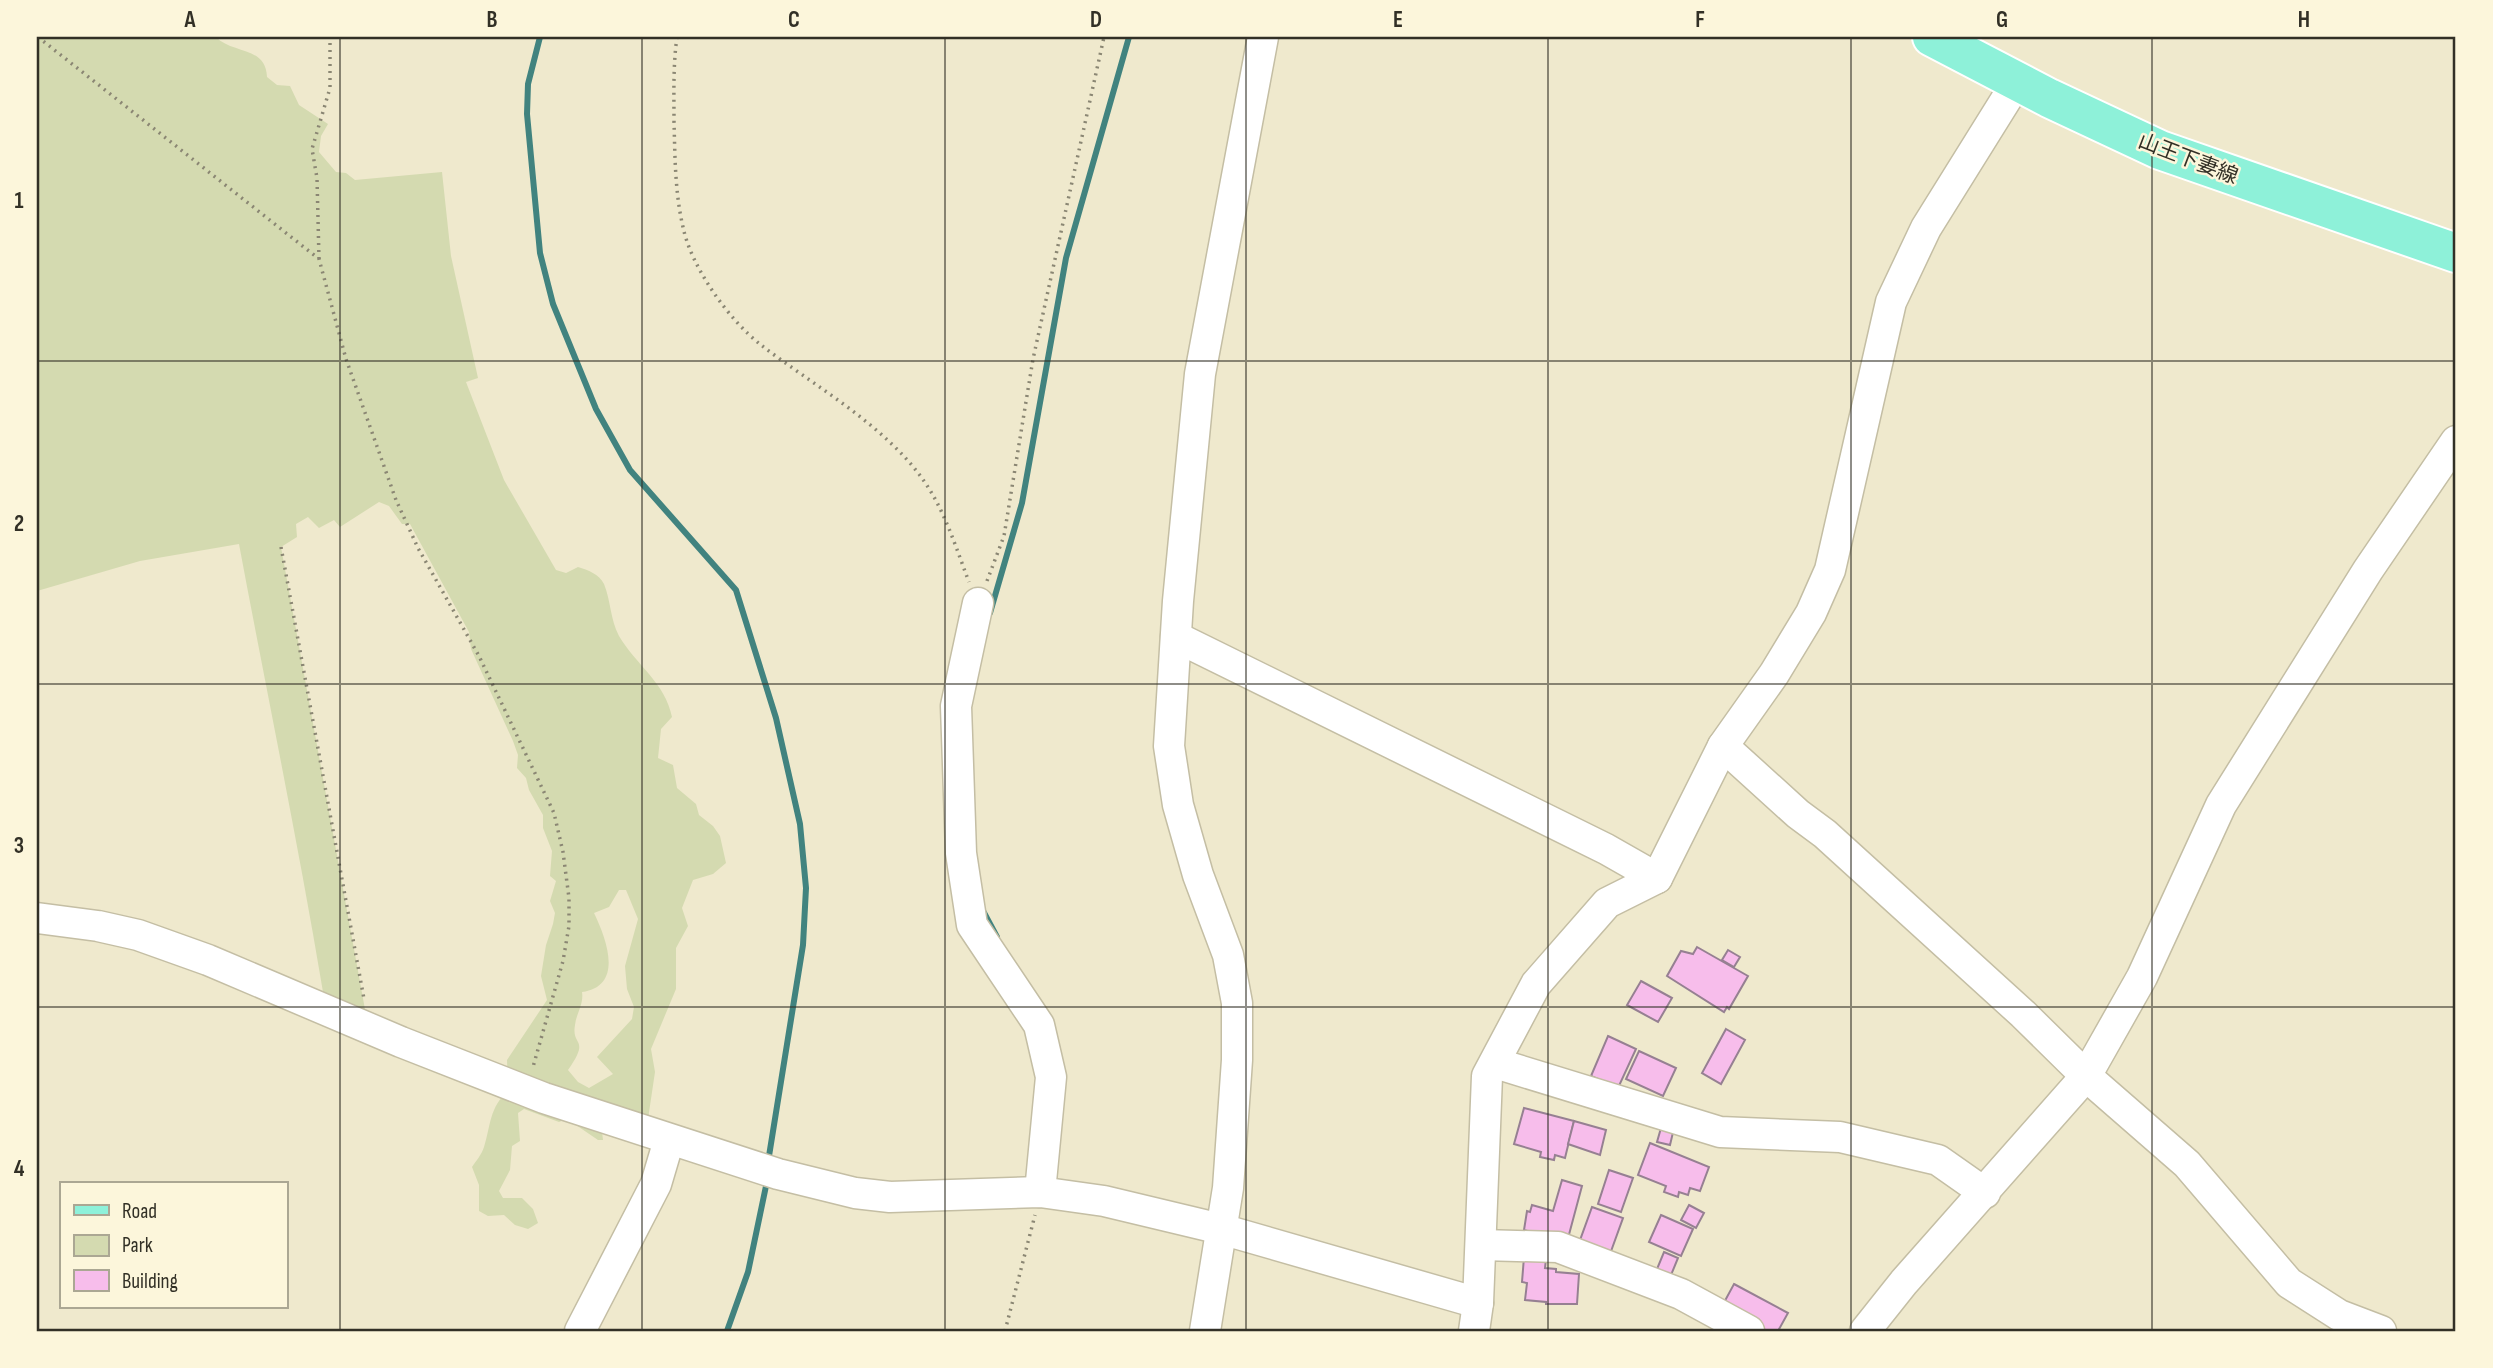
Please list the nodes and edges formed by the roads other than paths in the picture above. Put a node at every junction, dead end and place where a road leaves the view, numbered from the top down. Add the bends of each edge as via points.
1 (1263, 37) edge
2 (1936, 38) edge
3 (2017, 82) junction
4 (2456, 253) edge
5 (2456, 440) edge
6 (978, 603) road end
7 (1176, 638) junction
8 (1723, 746) junction
9 (1657, 878) junction
10 (37, 918) edge
11 (1494, 1063) junction
12 (2086, 1076) junction
13 (669, 1140) junction
14 (1040, 1192) junction
15 (1985, 1193) junction
16 (1221, 1229) junction
17 (1481, 1245) junction
18 (1476, 1317) edge
19 (2338, 1323) edge
20 (1872, 1328) edge
21 (580, 1331) edge
22 (1205, 1331) edge
23 (1749, 1331) edge
24 (2381, 1331) edge

1 - 7 street via 1200,374
2 - 3 main road, 山王下妻線
3 - 4 main road, 山王下妻線 via 2182,158
3 - 8 street via 1926,228 1891,302 1830,570 1811,614
5 - 12 street via 2368,570 2221,805 2142,976
6 - 14 street via 956,706 961,853 972,925 1039,1024 1051,1077
7 - 9 street
7 - 16 street via 1169,746 1178,805 1228,955 1237,1003 1236,1085
8 - 9 street
8 - 12 street via 2023,1013
9 - 11 street via 1607,903 1535,984
10 - 13 street via 138,935 526,1091
11 - 15 street via 1720,1132 1840,1137 1938,1160
11 - 17 street via 1487,1076
12 - 15 street
12 - 19 street via 2187,1164 2289,1283
13 - 14 street via 855,1193
13 - 21 street via 656,1184
14 - 16 street via 1104,1201
15 - 20 street
16 - 18 street
16 - 22 street
17 - 18 street
17 - 23 street via 1558,1247 1681,1294
19 - 24 street

